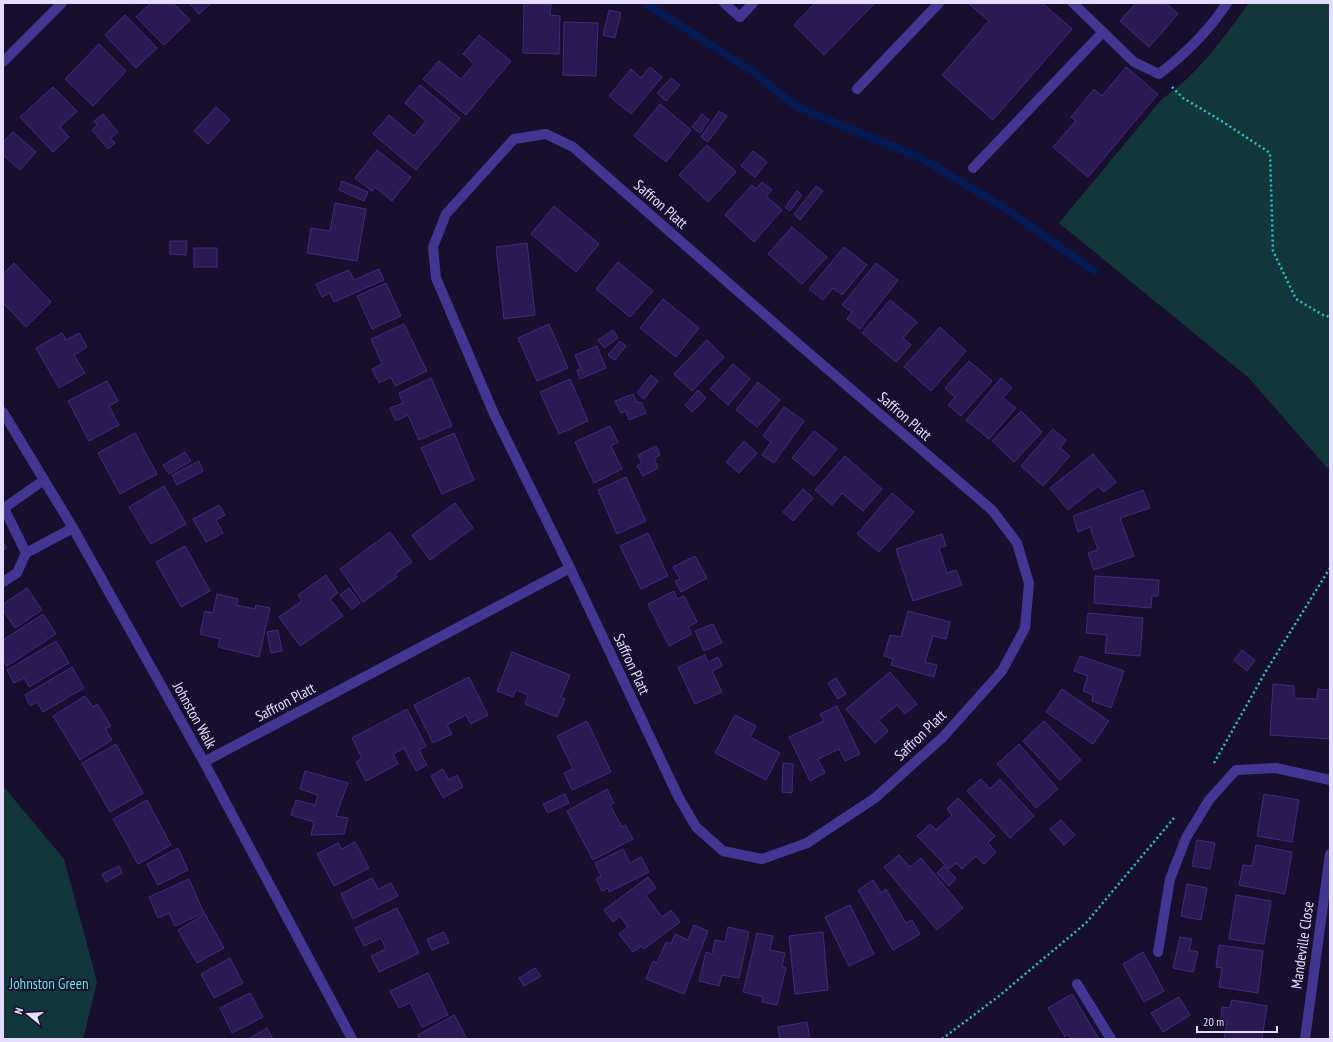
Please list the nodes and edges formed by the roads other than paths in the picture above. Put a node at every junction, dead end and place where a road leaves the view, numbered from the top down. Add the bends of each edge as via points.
1 (62, 3) edge
2 (724, 3) edge
3 (753, 3) edge
4 (939, 3) edge
5 (1073, 3) edge
6 (1227, 3) edge
7 (1103, 32) junction
8 (3, 62) edge
9 (857, 89) dead end
10 (973, 168) dead end
11 (3, 412) edge
12 (44, 480) junction
13 (73, 528) junction
14 (26, 553) junction
15 (570, 568) junction
16 (3, 582) edge
17 (204, 762) junction
18 (1330, 780) edge
19 (1330, 854) edge
20 (1158, 952) dead end
21 (1077, 984) dead end
22 (352, 1039) edge
23 (1111, 1039) edge
24 (1304, 1039) edge

1 - 8 street
2 - 3 street via 740,17
4 - 9 street
5 - 7 street
6 - 7 street via 1217,19 1174,63 1159,74 1134,62
7 - 10 street
11 - 12 street, Johnston Walk
12 - 13 street, Johnston Walk
12 - 14 street via 4,508
13 - 14 street
13 - 17 street, Johnston Walk
14 - 16 street via 17,573
15 - 15 street, Saffron Platt via 494,414 436,278 433,247 446,214 514,139 546,134 573,147 992,510 1017,543 1029,583 1025,628 1002,671 943,737 875,798 807,842 762,859 723,851 696,827 678,796
15 - 17 street, Saffron Platt
17 - 22 street, Johnston Walk
18 - 20 street via 1276,768 1236,770 1209,800 1186,838 1170,880
19 - 24 street, Mandeville Close
21 - 23 street

